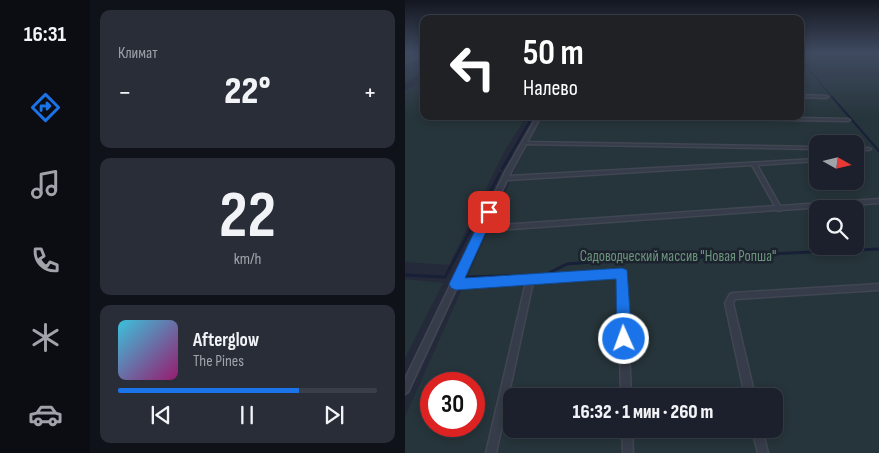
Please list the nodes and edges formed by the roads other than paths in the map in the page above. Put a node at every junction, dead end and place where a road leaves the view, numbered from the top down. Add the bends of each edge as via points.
1 (804, 96) edge
2 (827, 97) dead end
3 (804, 119) edge
4 (537, 120) edge
5 (848, 120) dead end
6 (524, 143) junction
7 (809, 148) edge
8 (864, 149) edge
9 (869, 149) dead end
10 (809, 161) edge
11 (754, 164) junction
12 (505, 178) junction
13 (879, 201) edge
14 (779, 209) junction
15 (481, 229) junction
16 (529, 281) junction
17 (456, 284) junction
18 (879, 287) edge
19 (626, 388) edge
20 (748, 388) edge
21 (405, 389) edge
22 (627, 438) edge
23 (759, 438) edge
24 (491, 453) edge
25 (628, 453) edge
26 (763, 453) edge

1 - 2 street
3 - 5 street
4 - 6 street
6 - 7 street
6 - 12 street
8 - 9 street
10 - 11 street
11 - 12 street
11 - 14 street
12 - 15 street
13 - 14 street
14 - 15 street
15 - 17 street
16 - 17 street
16 - 19 street via 622,273
16 - 24 street
17 - 21 street
18 - 20 street via 733,296 729,302
22 - 25 street
23 - 26 street

